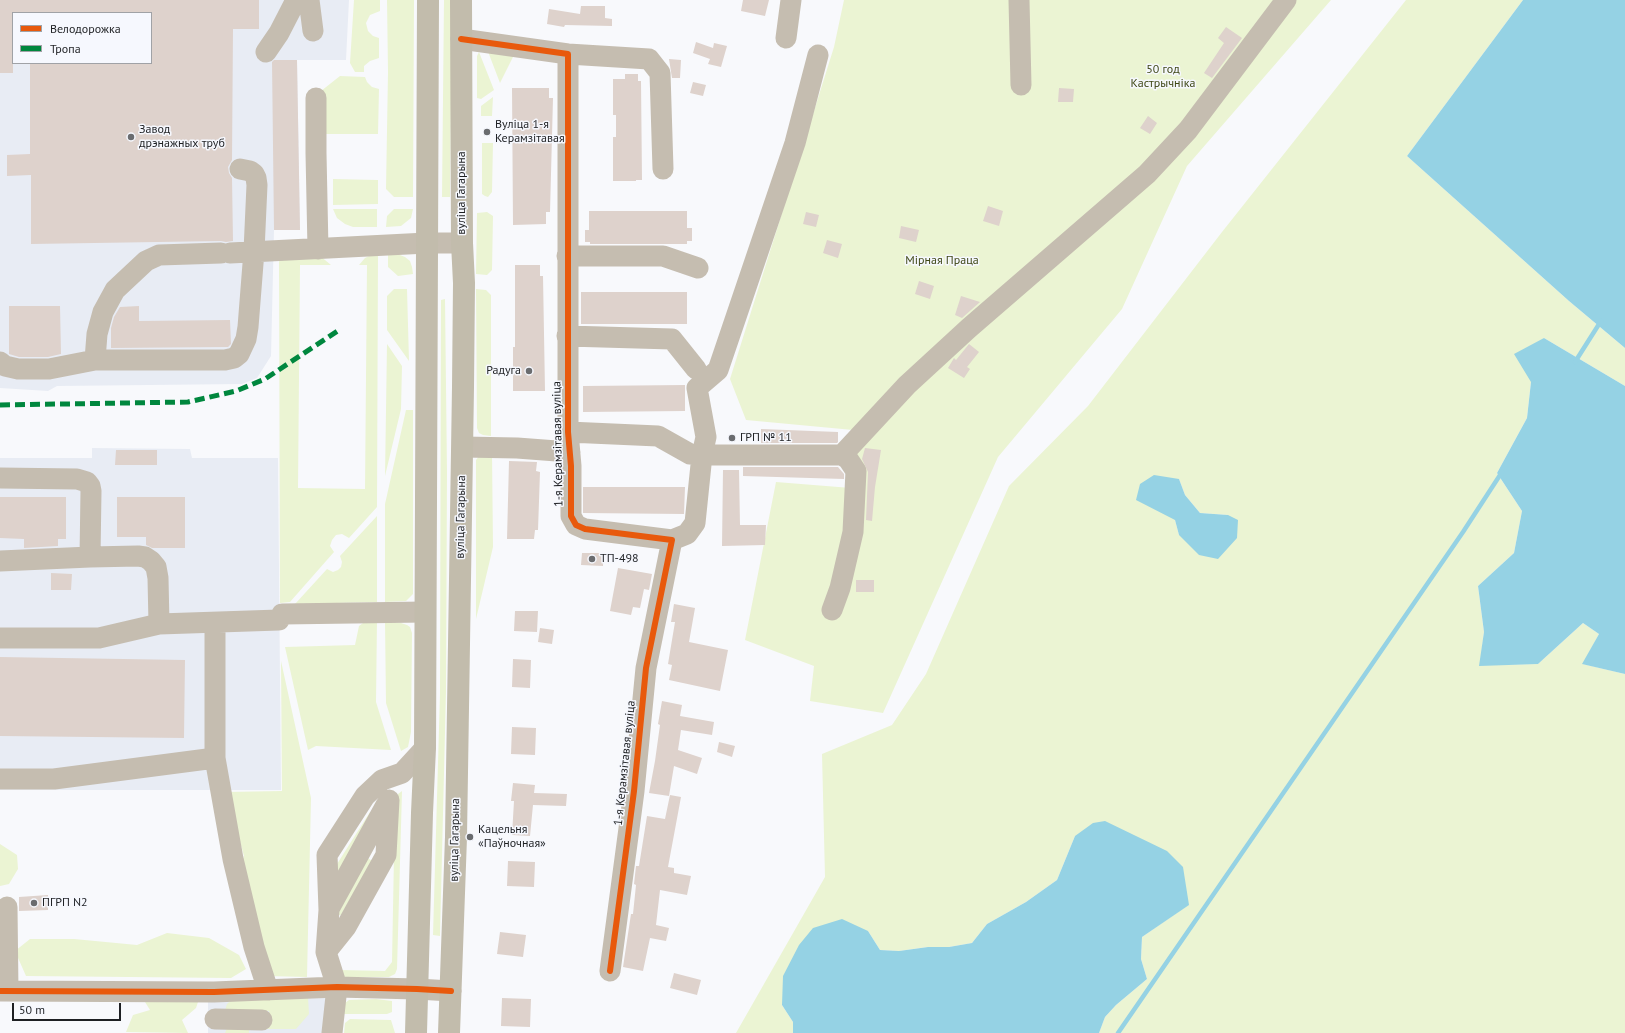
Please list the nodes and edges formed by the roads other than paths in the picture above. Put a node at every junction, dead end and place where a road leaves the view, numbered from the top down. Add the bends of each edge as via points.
1 (296, 0) edge
2 (308, 0) edge
3 (428, 0) edge
4 (461, 0) edge
5 (791, 0) edge
6 (1019, 0) edge
7 (1286, 0) edge
8 (313, 31) dead end
9 (786, 38) dead end
10 (461, 39) junction
11 (266, 52) dead end
12 (568, 54) junction
13 (818, 55) dead end
14 (1021, 85) dead end
15 (316, 98) dead end
16 (240, 169) dead end
17 (663, 169) dead end
18 (427, 243) junction
19 (462, 243) junction
20 (318, 248) junction
21 (254, 252) junction
22 (568, 256) junction
23 (698, 268) dead end
24 (567, 336) junction
25 (95, 360) junction
26 (0, 362) edge
27 (696, 369) dead end
28 (569, 442) junction
29 (463, 447) junction
30 (702, 455) junction
31 (842, 455) junction
32 (0, 478) edge
33 (672, 540) junction
34 (90, 557) junction
35 (0, 561) edge
36 (832, 610) dead end
37 (425, 612) junction
38 (216, 622) junction
39 (159, 624) junction
40 (0, 638) edge
41 (425, 748) junction
42 (215, 758) junction
43 (402, 772) junction
44 (0, 779) edge
45 (389, 800) junction
46 (7, 906) dead end
47 (329, 910) junction
48 (326, 952) junction
49 (610, 971) dead end
50 (337, 987) junction
51 (417, 989) junction
52 (268, 990) junction
53 (4, 991) edge
54 (451, 991) junction
55 (214, 992) junction
56 (262, 1020) dead end
57 (215, 1026) edge
58 (328, 1031) edge
59 (416, 1033) edge
60 (449, 1033) edge

1 - 11 street
2 - 8 street
3 - 18 main road
4 - 10 main road, вуліца Гагарына
5 - 9 street
6 - 14 street
7 - 31 street via 1188,130 1147,174 912,380
10 - 12 street
10 - 19 main road, вуліца Гагарына
12 - 17 street via 649,59 660,73
12 - 22 street, 1-я Керамзітавая вуліца
13 - 30 street via 795,144 718,370 696,388 706,437
15 - 20 street
16 - 21 street via 250,171 256,178
18 - 19 street
18 - 20 street
18 - 37 main road
19 - 29 main road, вуліца Гагарына
20 - 21 street
21 - 25 street via 159,255 146,261 115,290 97,334
21 - 25 street via 246,339 239,354 234,358
22 - 23 street via 663,256
22 - 24 street, 1-я Керамзітавая вуліца
24 - 27 street via 672,339
24 - 28 street, 1-я Керамзітавая вуліца
25 - 26 street via 49,369 18,369
28 - 29 street via 517,448
28 - 30 street via 658,436 690,454
28 - 33 street, 1-я Керамзітавая вуліца via 571,516 576,525 585,529
29 - 54 main road, вуліца Гагарына
30 - 31 street
30 - 33 street via 694,523 687,534
31 - 36 street via 856,471 853,532 840,588
32 - 34 street via 78,479 87,482 91,492
33 - 49 street, 1-я Керамзітавая вуліца via 646,668 634,791
34 - 35 street
34 - 39 street via 138,556 151,561 156,567 158,578
37 - 38 street via 282,614 279,620
37 - 41 main road
38 - 39 street
38 - 42 street
39 - 40 street via 99,638
41 - 43 street
41 - 51 main road
42 - 44 street via 54,779
42 - 52 street via 233,858 254,947
43 - 45 street
43 - 47 street via 382,780 365,796 327,855
45 - 47 street
45 - 48 street via 386,855 346,927
46 - 53 street
47 - 48 street
48 - 50 street
50 - 51 street
50 - 52 street
50 - 58 street
51 - 54 street
51 - 59 main road
52 - 55 street
53 - 55 street
54 - 60 main road, вуліца Гагарына
55 - 57 street
56 - 57 street

